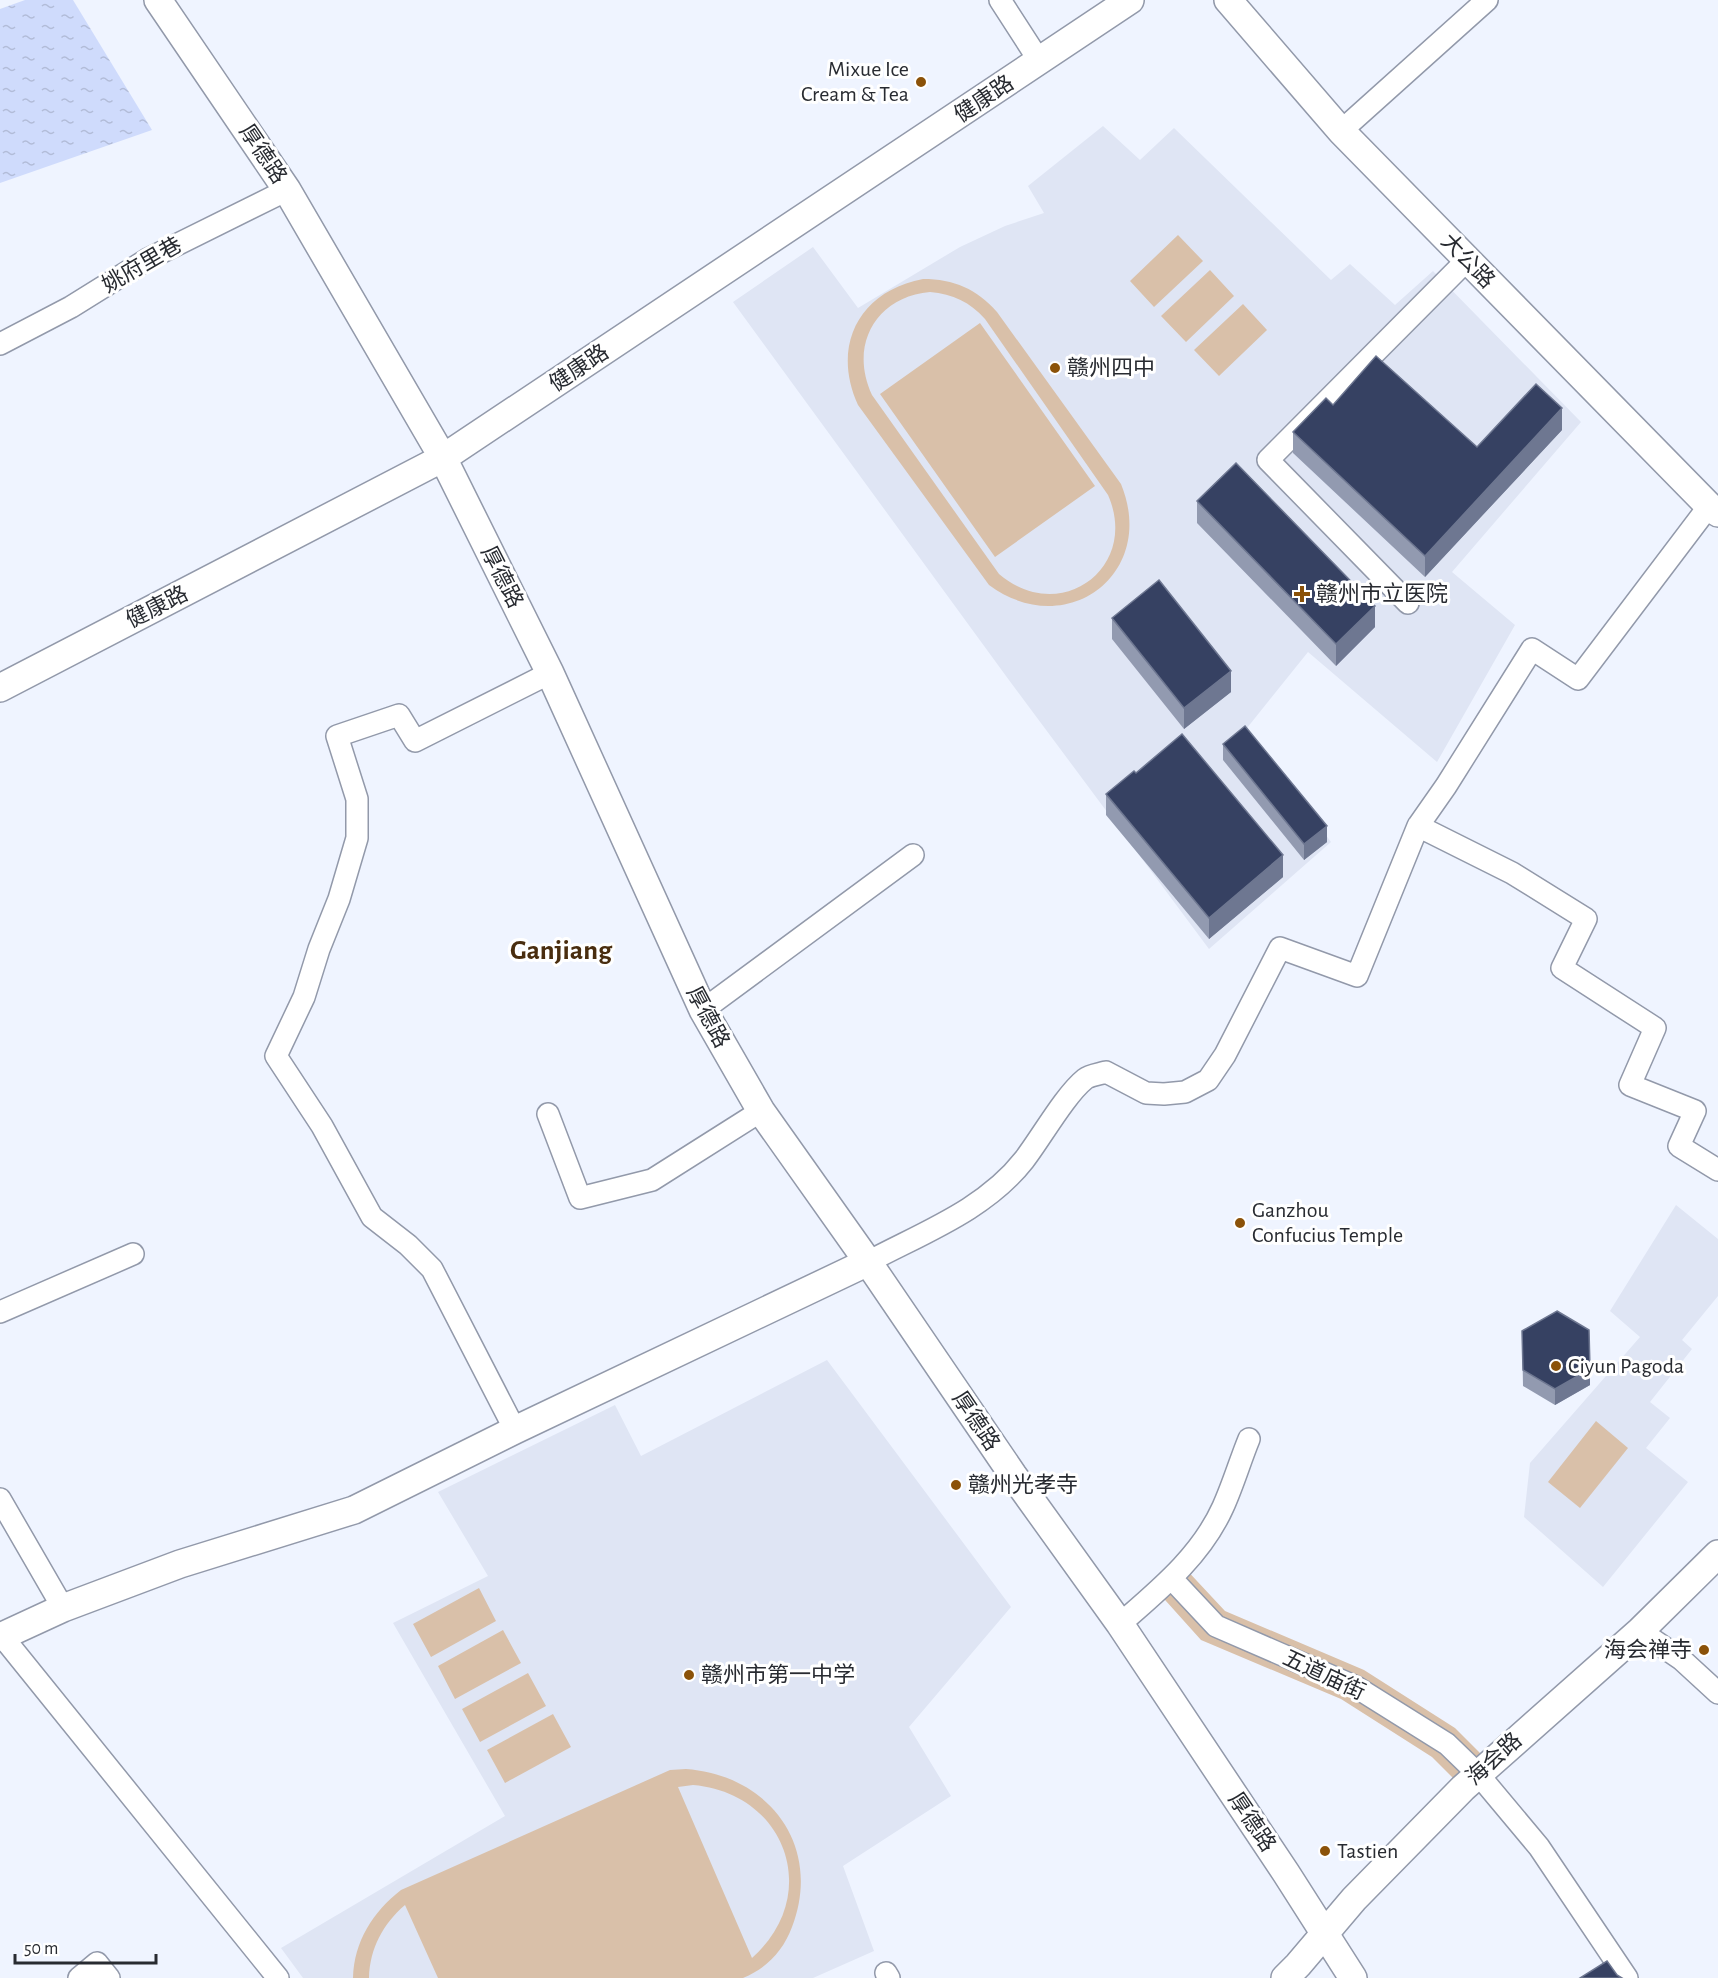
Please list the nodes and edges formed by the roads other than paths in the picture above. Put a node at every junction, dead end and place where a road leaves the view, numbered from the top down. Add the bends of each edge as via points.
1 (158, 0) edge
2 (1000, 0) edge
3 (1130, 0) edge
4 (1228, 0) edge
5 (1487, 0) edge
6 (1040, 62) junction
7 (1341, 131) junction
8 (287, 190) junction
9 (1467, 260) junction
10 (0, 344) edge
11 (443, 458) junction
12 (1714, 509) edge
13 (1408, 603) dead end
14 (550, 673) junction
15 (0, 688) edge
16 (1418, 826) junction
17 (913, 855) dead end
18 (703, 1010) junction
19 (761, 1111) junction
20 (548, 1114) dead end
21 (1718, 1170) edge
22 (133, 1254) dead end
23 (868, 1262) junction
24 (0, 1312) edge
25 (515, 1431) junction
26 (1249, 1438) dead end
27 (0, 1499) edge
28 (1718, 1554) edge
29 (1171, 1578) junction
30 (63, 1608) junction
31 (1120, 1624) junction
32 (1640, 1630) junction
33 (1, 1636) edge
34 (1718, 1693) edge
35 (1478, 1774) junction
36 (1324, 1935) junction
37 (79, 1978) edge
38 (109, 1978) edge
39 (278, 1978) edge
40 (1285, 1978) edge
41 (1353, 1978) edge
42 (1627, 1978) edge

1 - 8 street, 厚德路
2 - 6 street
3 - 6 street, 健康路
4 - 7 street, 大公路
5 - 7 street
6 - 11 street, 健康路
7 - 9 street, 大公路
8 - 10 street, 姚府里巷 via 148,259 71,307
8 - 11 street, 厚德路
9 - 12 street, 大公路
9 - 13 street via 1268,460
11 - 14 street, 厚德路
11 - 15 street, 健康路
12 - 16 street via 1578,679 1532,649
14 - 18 street, 厚德路
14 - 25 street via 415,741 399,715 337,736 357,799 357,838 304,997 276,1056 322,1126 372,1217 432,1269
16 - 21 street via 1512,873 1586,919 1562,968 1655,1028 1630,1085 1695,1111 1679,1146
16 - 23 street via 1357,975 1280,948 1226,1055 1208,1080 1185,1092 1164,1094 1146,1093 1106,1072 1086,1078 1023,1162 1000,1186 977,1205
17 - 18 street
18 - 19 street, 厚德路
19 - 20 street via 652,1180 580,1198
19 - 23 street, 厚德路
22 - 24 street
23 - 25 street
23 - 31 street, 厚德路
25 - 30 street via 354,1510 180,1564
26 - 29 street via 1222,1509 1201,1543
27 - 30 street
28 - 32 street, 海会路
29 - 31 street
29 - 35 street, 五道庙街 via 1216,1626 1356,1687 1447,1744
30 - 33 street
31 - 36 street, 厚德路
32 - 34 street via 1681,1659
32 - 35 street, 海会路
33 - 39 street
35 - 36 street, 海会路 via 1354,1899
35 - 42 street, 五道庙街 via 1539,1848
36 - 40 street, 海会路
36 - 41 street, 厚德路
37 - 38 street via 97,1963

